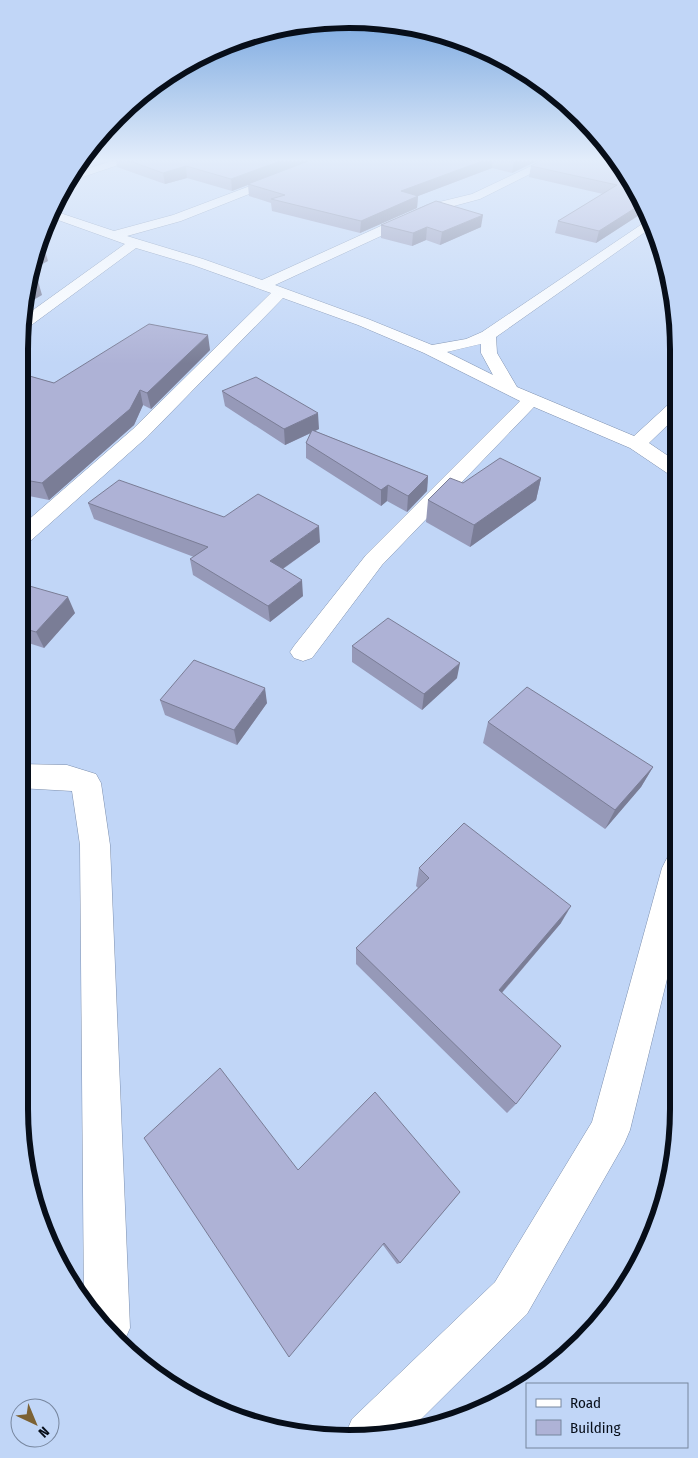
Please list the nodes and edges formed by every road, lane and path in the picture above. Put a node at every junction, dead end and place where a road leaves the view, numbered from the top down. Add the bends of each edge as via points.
1 (90, 228) edge
2 (141, 228) edge
3 (387, 228) edge
4 (643, 228) edge
5 (112, 236) junction
6 (134, 243) junction
7 (271, 289) junction
8 (29, 320) edge
9 (488, 335) junction
10 (430, 350) junction
11 (510, 390) junction
12 (532, 400) junction
13 (670, 413) edge
14 (637, 444) junction
15 (670, 466) edge
16 (28, 532) edge
17 (303, 652) dead end
18 (28, 776) edge
19 (670, 899) edge
20 (107, 1321) edge
21 (376, 1429) edge

1 - 5 street
2 - 5 street
3 - 7 street
4 - 9 street
5 - 6 street
6 - 7 street
6 - 8 street
7 - 10 street
7 - 16 street via 140,433
9 - 10 street via 470,343
9 - 11 street via 488,353
10 - 11 street
11 - 12 street
12 - 14 street
12 - 17 street via 374,560
13 - 14 street
14 - 15 street
18 - 20 street via 67,777 86,783 96,845
19 - 21 street via 610,1130 511,1298

